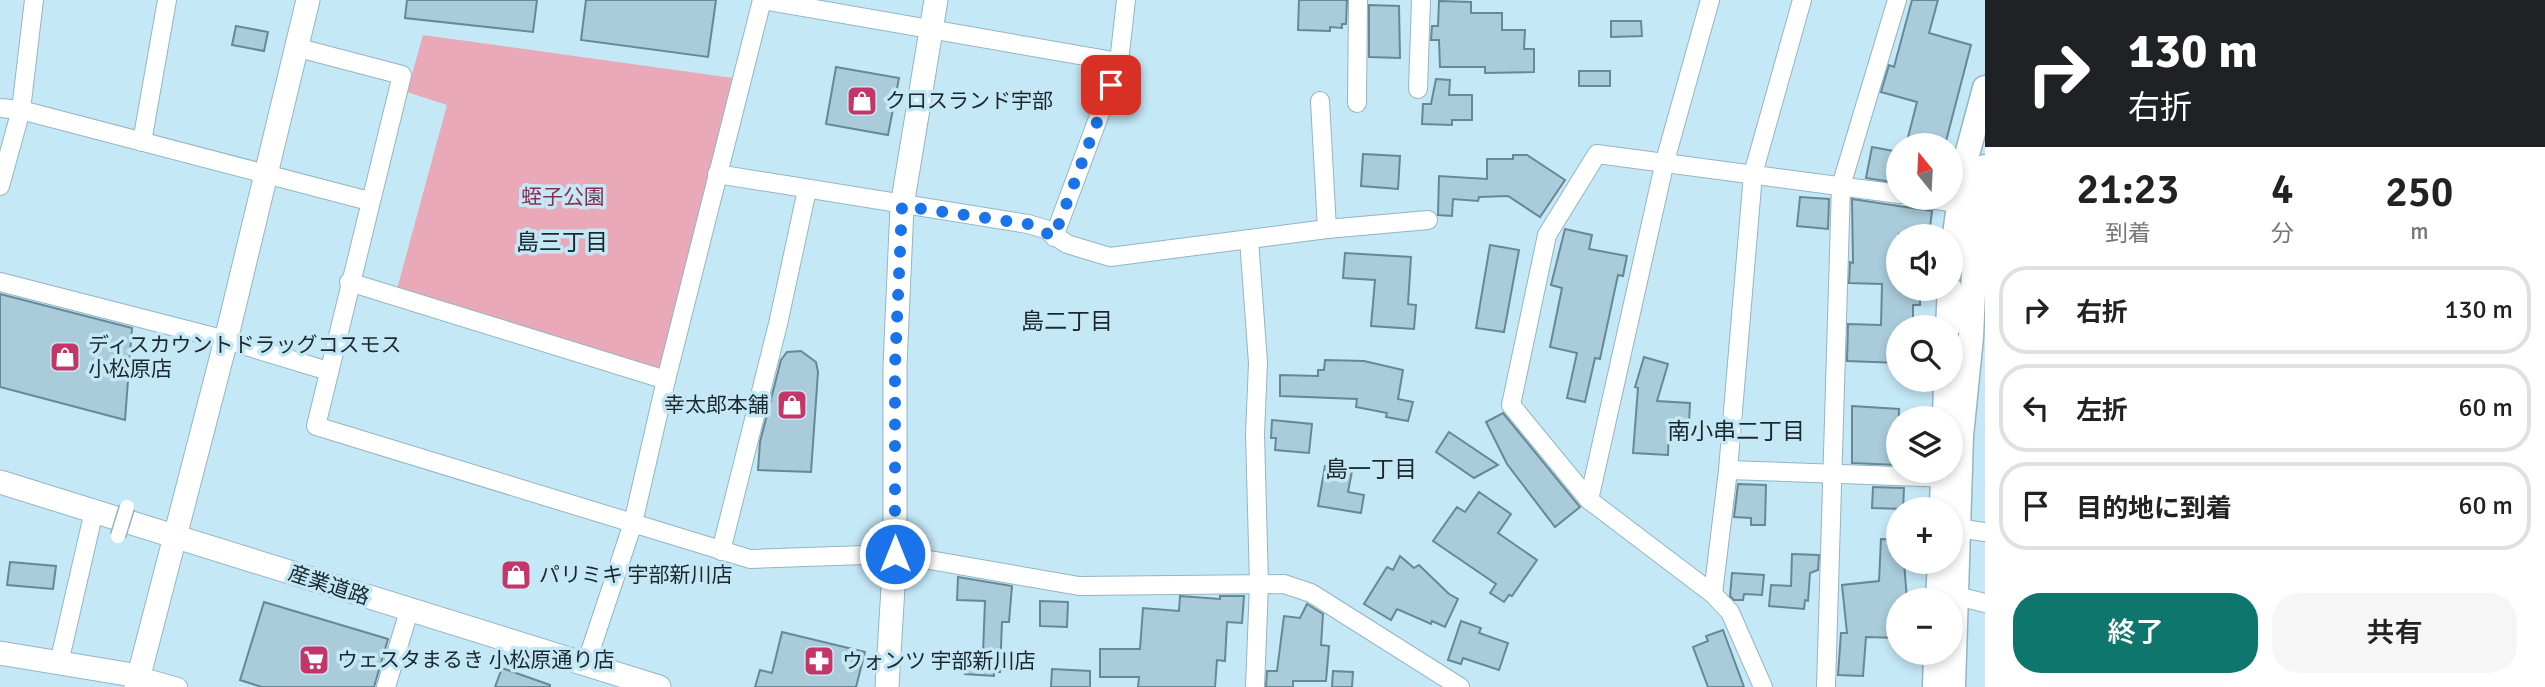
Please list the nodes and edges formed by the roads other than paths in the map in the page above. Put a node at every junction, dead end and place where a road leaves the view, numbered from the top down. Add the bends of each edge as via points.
1 (34, 0) edge
2 (167, 0) edge
3 (308, 0) edge
4 (763, 0) edge
5 (936, 0) edge
6 (1126, 0) edge
7 (1358, 0) edge
8 (1421, 0) edge
9 (1710, 0) edge
10 (1802, 0) edge
11 (1897, 0) edge
12 (932, 29) junction
13 (295, 47) junction
14 (1119, 62) junction
15 (1985, 88) edge
16 (1419, 89) dead end
17 (1320, 101) dead end
18 (1357, 103) dead end
19 (0, 108) edge
20 (21, 110) junction
21 (142, 142) junction
22 (1665, 162) junction
23 (1985, 167) edge
24 (717, 174) junction
25 (1753, 174) junction
26 (264, 176) junction
27 (0, 186) edge
28 (1841, 186) junction
29 (807, 190) junction
30 (1886, 192) edge
31 (369, 201) junction
32 (1964, 203) edge
33 (1968, 204) junction
34 (902, 206) junction
35 (1428, 220) dead end
36 (1963, 224) edge
37 (1327, 229) junction
38 (1054, 237) junction
39 (1249, 239) junction
40 (0, 282) edge
41 (349, 282) junction
42 (226, 340) junction
43 (328, 371) junction
44 (666, 380) junction
45 (1954, 406) edge
46 (1728, 470) junction
47 (1832, 473) junction
48 (1886, 474) edge
49 (0, 482) edge
50 (1589, 500) junction
51 (127, 507) dead end
52 (94, 511) junction
53 (633, 523) junction
54 (1963, 529) edge
55 (1985, 533) edge
56 (174, 534) junction
57 (118, 536) dead end
58 (721, 551) junction
59 (895, 554) junction
60 (1259, 584) junction
61 (1713, 594) junction
62 (1963, 600) edge
63 (1985, 603) edge
64 (409, 611) junction
65 (0, 653) edge
66 (59, 663) junction
67 (586, 664) junction
68 (1936, 665) edge
69 (1952, 665) edge
70 (137, 682) edge
71 (178, 687) edge
72 (386, 687) edge
73 (659, 687) edge
74 (887, 687) edge
75 (1255, 687) edge
76 (1460, 687) edge
77 (1763, 687) edge
78 (1826, 687) edge
79 (1935, 687) edge
80 (1953, 687) edge

1 - 20 street
2 - 21 street
3 - 13 street
4 - 12 street
4 - 24 street
5 - 12 street
6 - 14 street
7 - 18 street
8 - 16 street
9 - 22 street
10 - 25 street
11 - 28 street
12 - 14 street
12 - 34 street
13 - 26 street
13 - 31 street via 402,75
14 - 38 street
15 - 33 main road
17 - 37 street
19 - 20 street
20 - 21 street
20 - 27 street
21 - 26 street
22 - 25 street
22 - 50 street
22 - 50 street via 1597,153 1547,235 1511,405
23 - 33 main road
24 - 29 street
24 - 44 street
25 - 28 street
25 - 46 street
26 - 31 street
26 - 42 street
28 - 30 street
28 - 47 street
29 - 34 street
29 - 58 street
31 - 41 street
32 - 33 street
33 - 36 main road
33 - 45 main road
34 - 38 street via 1028,224
34 - 59 street via 895,366
35 - 37 street
37 - 39 street
38 - 39 street via 1110,257
39 - 60 street via 1258,363
40 - 42 street
41 - 43 street
41 - 44 street
42 - 43 street
42 - 56 street
43 - 53 street via 316,426
44 - 53 street
46 - 47 street
46 - 61 street
47 - 48 street
47 - 78 street
49 - 52 street, 産業道路
50 - 61 street
51 - 57 street, bridge
52 - 56 street, 産業道路
52 - 66 street
53 - 58 street
53 - 67 street
54 - 55 street
56 - 64 street, 産業道路
56 - 70 street
58 - 59 street via 750,559
59 - 60 street via 1079,586
59 - 74 street
60 - 75 street
60 - 76 street via 1284,584 1311,593
61 - 77 street via 1730,612
62 - 63 street
64 - 67 street, 産業道路
64 - 72 street
65 - 66 street
66 - 70 street
67 - 73 street, 産業道路
68 - 79 main road
69 - 80 main road
70 - 71 street

